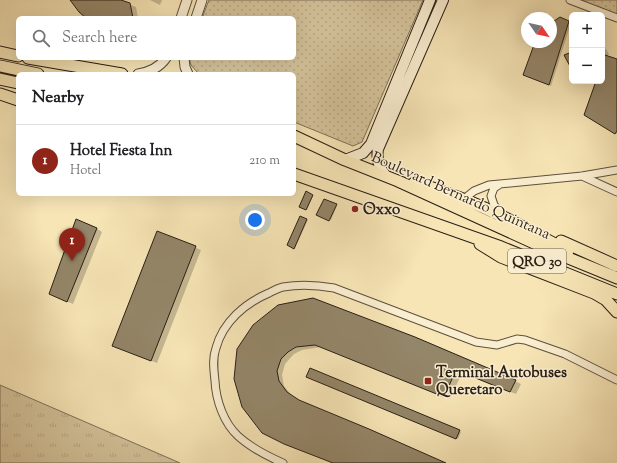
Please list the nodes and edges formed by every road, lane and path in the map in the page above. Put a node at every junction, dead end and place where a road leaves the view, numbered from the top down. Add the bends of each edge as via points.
1 (187, 0) edge
2 (202, 0) edge
3 (430, 0) edge
4 (443, 0) edge
5 (570, 0) edge
6 (182, 16) edge
7 (197, 16) edge
8 (617, 18) edge
9 (0, 52) edge
10 (16, 56) edge
11 (40, 60) edge
12 (165, 60) edge
13 (184, 60) edge
14 (0, 66) edge
15 (28, 72) edge
16 (110, 72) edge
17 (146, 72) edge
18 (187, 72) edge
19 (0, 79) edge
20 (16, 83) edge
21 (0, 93) edge
22 (16, 98) edge
23 (296, 137) edge
24 (345, 160) junction
25 (617, 170) edge
26 (296, 175) edge
27 (386, 176) junction
28 (582, 176) junction
29 (398, 181) junction
30 (502, 184) junction
31 (617, 192) edge
32 (464, 199) junction
33 (507, 220) junction
34 (466, 235) junction
35 (539, 235) junction
36 (617, 266) edge
37 (617, 278) edge
38 (617, 296) edge
39 (617, 312) edge
40 (617, 380) edge
41 (283, 463) edge

1 - 6 street
2 - 7 street
3 - 24 main road via 371,144 363,153
4 - 27 main road via 378,149 378,163
5 - 8 street
9 - 10 highway
11 - 16 highway
12 - 17 street via 161,65
13 - 18 street
14 - 15 highway
19 - 20 highway
21 - 22 highway
23 - 24 highway, Boulevard Bernardo Quintana / QRO 30
24 - 27 highway, Boulevard Bernardo Quintana / QRO 30
25 - 28 street
26 - 34 highway, Boulevard Bernardo Quintana / QRO 30
27 - 29 highway, Boulevard Bernardo Quintana / QRO 30
28 - 30 street
28 - 31 street
29 - 32 highway via 422,184
29 - 37 highway, Boulevard Bernardo Quintana / QRO 30
30 - 32 street via 474,190
30 - 33 street via 494,188 491,196 494,205
32 - 33 highway
33 - 35 highway
34 - 38 highway, Boulevard Bernardo Quintana / QRO 30
34 - 39 highway via 502,257 594,293 606,300
35 - 36 highway via 564,242
35 - 37 highway
40 - 41 street via 565,354 525,340 517,339 497,345 476,342 334,288 312,285 281,287 257,298 235,314 220,337 213,362 215,391 223,416 237,436 260,452

